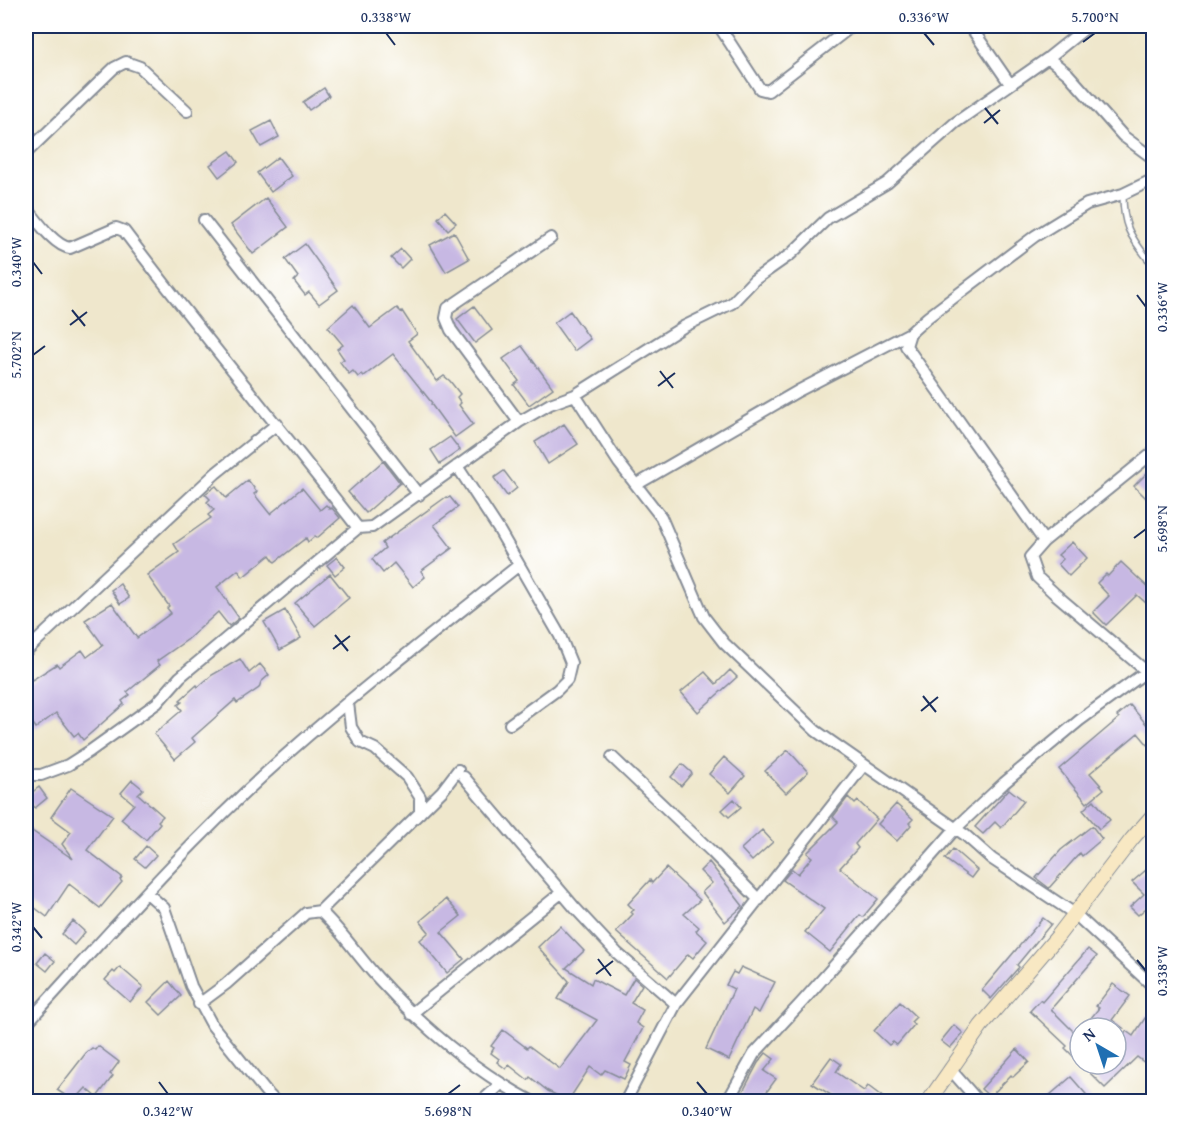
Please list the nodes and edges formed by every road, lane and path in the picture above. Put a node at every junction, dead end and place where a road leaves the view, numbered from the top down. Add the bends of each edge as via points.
1 (719, 26) edge
2 (852, 26) edge
3 (970, 26) edge
4 (1088, 26) edge
5 (1048, 58) junction
6 (1010, 84) junction
7 (187, 111) dead end
8 (26, 153) edge
9 (1154, 159) edge
10 (1154, 179) edge
11 (1123, 194) junction
12 (26, 207) edge
13 (204, 220) dead end
14 (551, 238) dead end
15 (1148, 259) dead end
16 (910, 333) junction
17 (574, 395) junction
18 (519, 422) junction
19 (277, 424) junction
20 (1154, 452) edge
21 (457, 465) junction
22 (636, 485) junction
23 (419, 495) junction
24 (358, 528) junction
25 (1044, 541) junction
26 (519, 565) junction
27 (26, 651) edge
28 (1150, 669) edge
29 (348, 703) junction
30 (510, 724) dead end
31 (612, 757) dead end
32 (864, 765) junction
33 (26, 775) edge
34 (420, 813) junction
35 (1154, 814) edge
36 (956, 828) junction
37 (147, 893) junction
38 (561, 893) junction
39 (759, 900) junction
40 (320, 911) junction
41 (1075, 914) junction
42 (1154, 987) edge
43 (200, 1004) junction
44 (676, 1004) junction
45 (411, 1014) junction
46 (26, 1024) edge
47 (950, 1069) junction
48 (501, 1084) junction
49 (276, 1101) edge
50 (481, 1101) edge
51 (533, 1101) edge
52 (625, 1101) edge
53 (727, 1101) edge
54 (928, 1101) edge
55 (979, 1101) edge

1 - 2 street via 760,89 768,91
3 - 6 street
4 - 5 street
5 - 6 street
5 - 9 street via 1068,74 1123,136
6 - 17 street via 955,123 880,188 828,218 732,303 683,327
7 - 8 street via 140,67 126,62 114,68
10 - 11 street
11 - 15 lane via 1126,226
11 - 16 street via 1087,204 1035,236
12 - 19 street via 65,248 116,228 124,231
13 - 23 street
14 - 18 street via 448,308 446,318
16 - 22 street via 798,391
16 - 25 street via 906,346 913,357
17 - 18 street
17 - 22 street
18 - 21 street
19 - 24 street
19 - 27 street via 216,473
20 - 25 street
21 - 23 street
21 - 26 street
22 - 32 street via 661,517 713,630 816,731
23 - 24 street via 372,527
24 - 33 street via 132,722 68,765 41,775
25 - 28 street via 1030,557 1037,577
26 - 29 street
26 - 30 street via 571,663 567,680 557,690
28 - 36 street via 1080,720
29 - 34 street via 351,727 360,742 375,749 407,777 420,798
29 - 37 street via 213,823
31 - 39 street
32 - 36 street
32 - 39 street
34 - 38 street via 461,773
34 - 40 street
35 - 41 street
36 - 41 street via 992,859
36 - 53 street via 754,1054
37 - 43 street via 164,908
37 - 46 street
38 - 44 street via 617,953
38 - 45 street
39 - 44 street
40 - 43 street via 306,913
40 - 45 street
41 - 42 street
41 - 47 street
43 - 49 street via 235,1055
44 - 52 street
45 - 48 street
47 - 54 street
47 - 55 street
48 - 50 street
48 - 51 street

